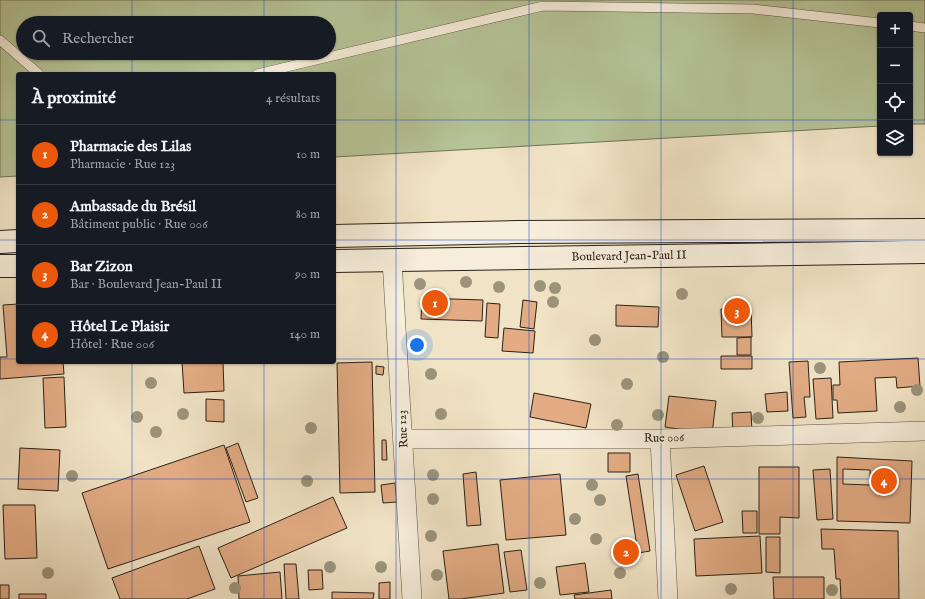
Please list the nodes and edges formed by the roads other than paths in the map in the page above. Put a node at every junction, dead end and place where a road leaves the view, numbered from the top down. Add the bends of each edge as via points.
1 (877, 23) edge
2 (913, 26) edge
3 (925, 28) edge
4 (0, 40) edge
5 (16, 54) edge
6 (336, 55) edge
7 (23, 60) edge
8 (315, 60) edge
9 (37, 72) edge
10 (264, 72) edge
11 (925, 230) edge
12 (336, 236) edge
13 (16, 241) edge
14 (0, 242) edge
15 (925, 252) edge
16 (392, 260) junction
17 (336, 261) edge
18 (0, 266) edge
19 (16, 266) edge
20 (925, 431) edge
21 (660, 438) junction
22 (404, 439) junction
23 (412, 599) edge
24 (668, 599) edge

1 - 6 lane via 753,9 544,6
2 - 3 lane
4 - 5 lane
7 - 9 lane
8 - 10 lane
11 - 12 main road, Boulevard Jean-Paul II via 516,232
13 - 14 main road
15 - 16 main road, Boulevard Jean-Paul II
16 - 17 main road, Boulevard Jean-Paul II
16 - 22 street, Rue 123
18 - 19 main road
20 - 21 street, Rue 006
21 - 22 street, Rue 006
21 - 24 street
22 - 23 street, Rue 123

